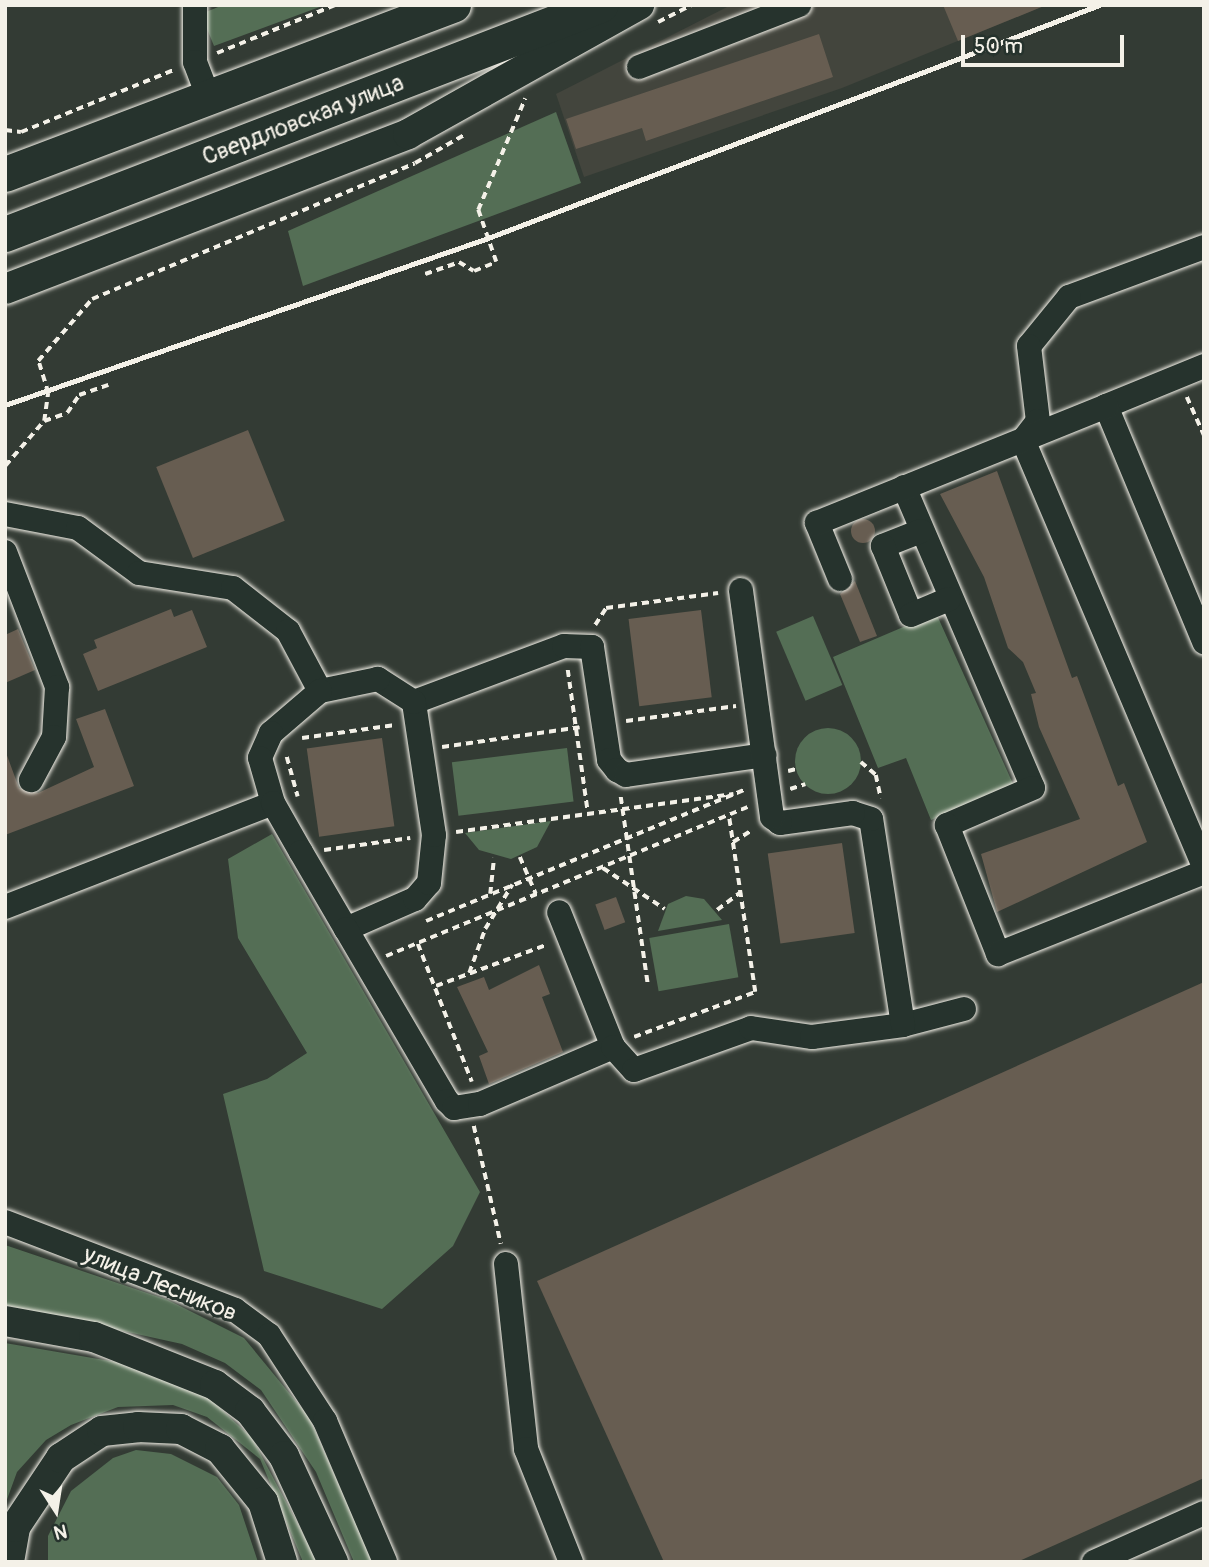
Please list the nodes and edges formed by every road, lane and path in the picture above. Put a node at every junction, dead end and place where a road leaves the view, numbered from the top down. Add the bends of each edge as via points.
1 (195, 5) edge
2 (335, 5) edge
3 (453, 5) edge
4 (600, 5) edge
5 (691, 5) edge
6 (799, 5) edge
7 (647, 14) edge
8 (195, 62) junction
9 (639, 67) dead end
10 (537, 91) dead end
11 (208, 96) junction
12 (525, 99) junction
13 (514, 106) dead end
14 (5, 130) edge
15 (470, 131) dead end
16 (5, 174) edge
17 (5, 234) edge
18 (1204, 247) edge
19 (425, 274) dead end
20 (5, 289) edge
21 (1204, 366) edge
22 (108, 384) dead end
23 (1186, 395) dead end
24 (1106, 406) junction
25 (44, 421) junction
26 (1204, 435) edge
27 (1023, 440) junction
28 (5, 466) edge
29 (904, 486) junction
30 (5, 514) edge
31 (921, 531) junction
32 (5, 552) edge
33 (840, 579) dead end
34 (741, 590) joint
35 (949, 599) junction
36 (1204, 642) edge
37 (564, 646) junction
38 (592, 647) junction
39 (320, 691) junction
40 (416, 712) junction
41 (291, 739) dead end
42 (284, 749) dead end
43 (796, 769) dead end
44 (768, 776) junction
45 (31, 780) dead end
46 (805, 784) dead end
47 (738, 793) junction
48 (299, 800) dead end
49 (274, 803) junction
50 (624, 808) junction
51 (588, 813) junction
52 (729, 817) junction
53 (434, 835) junction
54 (630, 836) junction
55 (301, 852) junction
56 (633, 854) junction
57 (520, 857) dead end
58 (494, 858) dead end
59 (1204, 866) edge
60 (603, 868) junction
61 (1204, 872) edge
62 (531, 878) junction
63 (512, 885) junction
64 (636, 890) junction
65 (741, 892) junction
66 (489, 894) junction
67 (537, 894) junction
68 (5, 907) edge
69 (504, 907) junction
70 (665, 909) dead end
71 (717, 909) dead end
72 (559, 912) joint
73 (413, 926) dead end
74 (346, 929) junction
75 (568, 937) junction
76 (418, 944) junction
77 (378, 950) dead end
78 (469, 973) junction
79 (648, 985) dead end
80 (436, 986) junction
81 (964, 1009) dead end
82 (902, 1025) junction
83 (612, 1047) junction
84 (480, 1104) junction
85 (5, 1222) edge
86 (506, 1264) joint
87 (5, 1321) edge
88 (1204, 1513) edge
89 (9, 1562) edge
90 (282, 1562) edge
91 (333, 1562) edge
92 (385, 1562) edge
93 (571, 1562) edge
94 (1094, 1562) edge

1 - 8 street
2 - 8 path
3 - 11 highway
4 - 17 highway, Свердловская улица
5 - 7 path
6 - 9 street
7 - 20 main road via 408,134
8 - 11 street
8 - 14 path via 21,132
10 - 12 path
11 - 16 highway
12 - 13 path
12 - 19 path via 478,210 496,262 474,271 459,262
15 - 25 path via 415,163 92,299 38,361 48,393
18 - 27 street via 1069,297 1029,346 1038,421
21 - 24 street
22 - 25 path via 79,395 68,413
23 - 26 path
24 - 27 street
24 - 36 street
25 - 28 path
27 - 29 street
27 - 59 street
29 - 31 street
29 - 33 street via 817,523
30 - 39 street via 78,528 139,573 233,588 288,631
31 - 35 street
31 - 35 street via 883,546 892,569 911,615
32 - 45 street via 57,687 54,737
34 - 38 path via 606,608 596,614
34 - 44 street
35 - 61 street via 1032,788 947,825 998,954
37 - 38 street
37 - 40 street
37 - 51 path
38 - 44 street via 609,760 617,770 626,775
39 - 40 street via 378,679
39 - 49 street via 266,741 260,758
40 - 41 path
40 - 53 street
42 - 48 path
43 - 44 path
44 - 46 path
44 - 47 path
44 - 52 path
44 - 82 street via 772,817 780,822 853,813 871,819
47 - 50 path
47 - 54 path
49 - 55 street
49 - 68 street
50 - 51 path
50 - 54 path
51 - 53 path
52 - 56 path
52 - 65 path
53 - 55 path
53 - 74 street via 424,891
54 - 56 path
54 - 62 path
55 - 74 street
56 - 60 path
56 - 64 path
57 - 62 path
58 - 66 path
60 - 64 path
60 - 67 path
62 - 63 path
62 - 67 path
63 - 66 path
63 - 69 path
64 - 70 path
64 - 79 path
65 - 71 path
65 - 83 path via 755,992
66 - 73 path
67 - 69 path
67 - 72 path via 545,915
69 - 76 path
69 - 78 path via 485,929
72 - 75 street
74 - 84 street via 447,1101 454,1108
75 - 78 path
75 - 83 street
76 - 77 path via 382,958
76 - 80 path
78 - 80 path
80 - 84 path
81 - 82 street
82 - 83 street via 812,1037 751,1028 635,1070
83 - 84 street
84 - 86 path via 473,1128
85 - 92 street, улица Лесников via 235,1310 269,1335 326,1421
86 - 93 street via 526,1449
87 - 91 main road via 94,1337 215,1385 250,1411 284,1456
88 - 94 street
89 - 90 main road via 15,1527 38,1482 61,1458 102,1431 138,1427 181,1429 220,1449 263,1502

